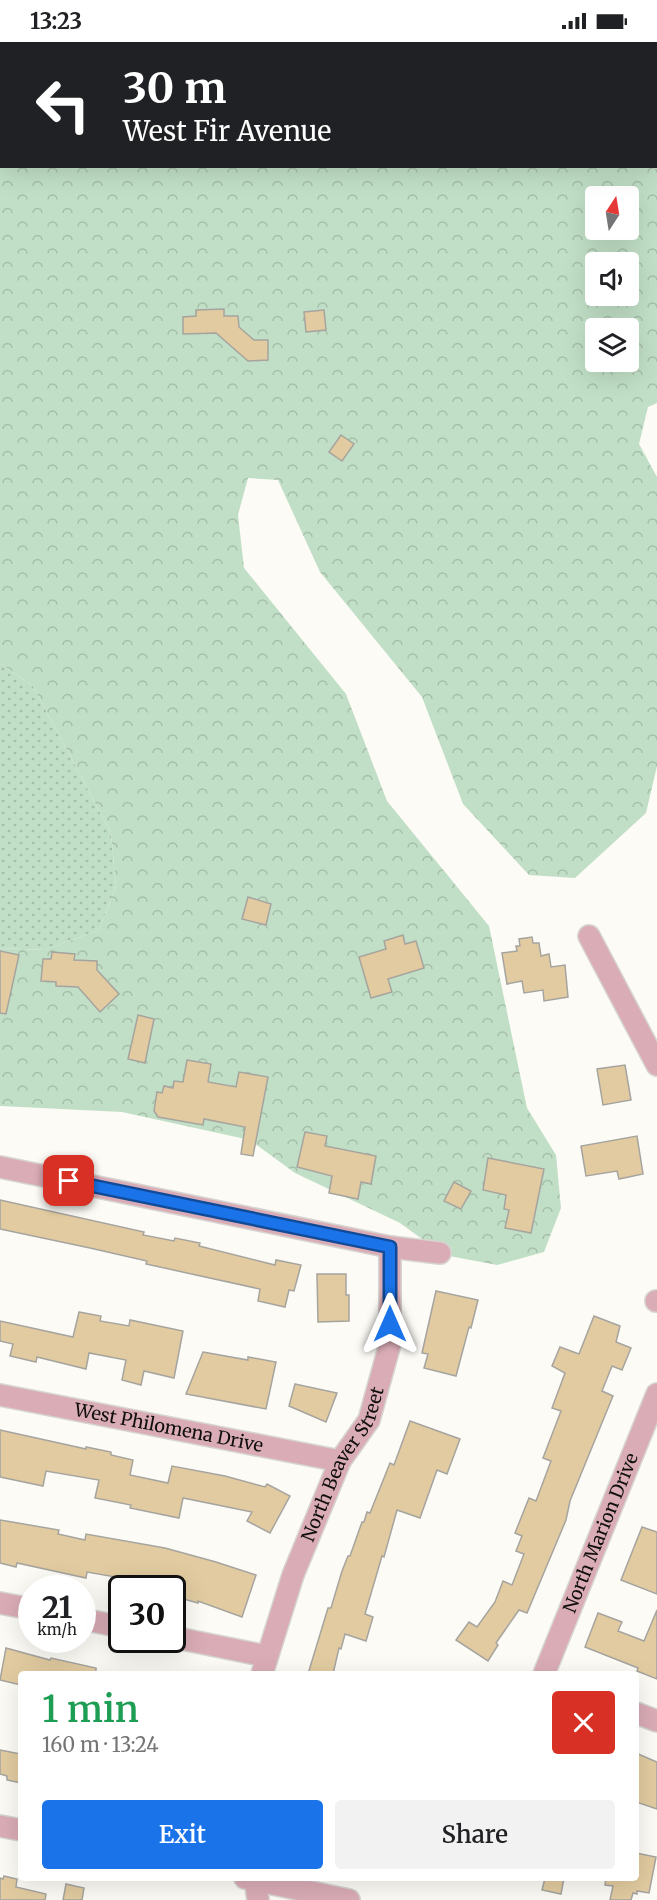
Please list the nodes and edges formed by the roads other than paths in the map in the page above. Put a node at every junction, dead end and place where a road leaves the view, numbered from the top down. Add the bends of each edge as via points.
1 (589, 936) dead end
2 (657, 1065) edge
3 (0, 1167) edge
4 (390, 1247) junction
5 (440, 1253) dead end
6 (657, 1394) edge
7 (0, 1395) edge
8 (340, 1461) junction
9 (0, 1603) edge
10 (18, 1606) edge
11 (186, 1641) edge
12 (264, 1665) edge
13 (545, 1671) edge
14 (639, 1714) edge
15 (657, 1721) edge
16 (0, 1826) edge
17 (18, 1829) edge
18 (254, 1884) edge
19 (349, 1900) edge

1 - 2 street
3 - 4 street
4 - 5 street
4 - 8 street, North Beaver Street via 390,1344 369,1420
6 - 13 street, North Marion Drive
7 - 8 street, West Philomena Drive
8 - 12 street, North Beaver Street via 293,1575
9 - 10 street
11 - 12 street
14 - 15 street
16 - 17 street
18 - 19 street

